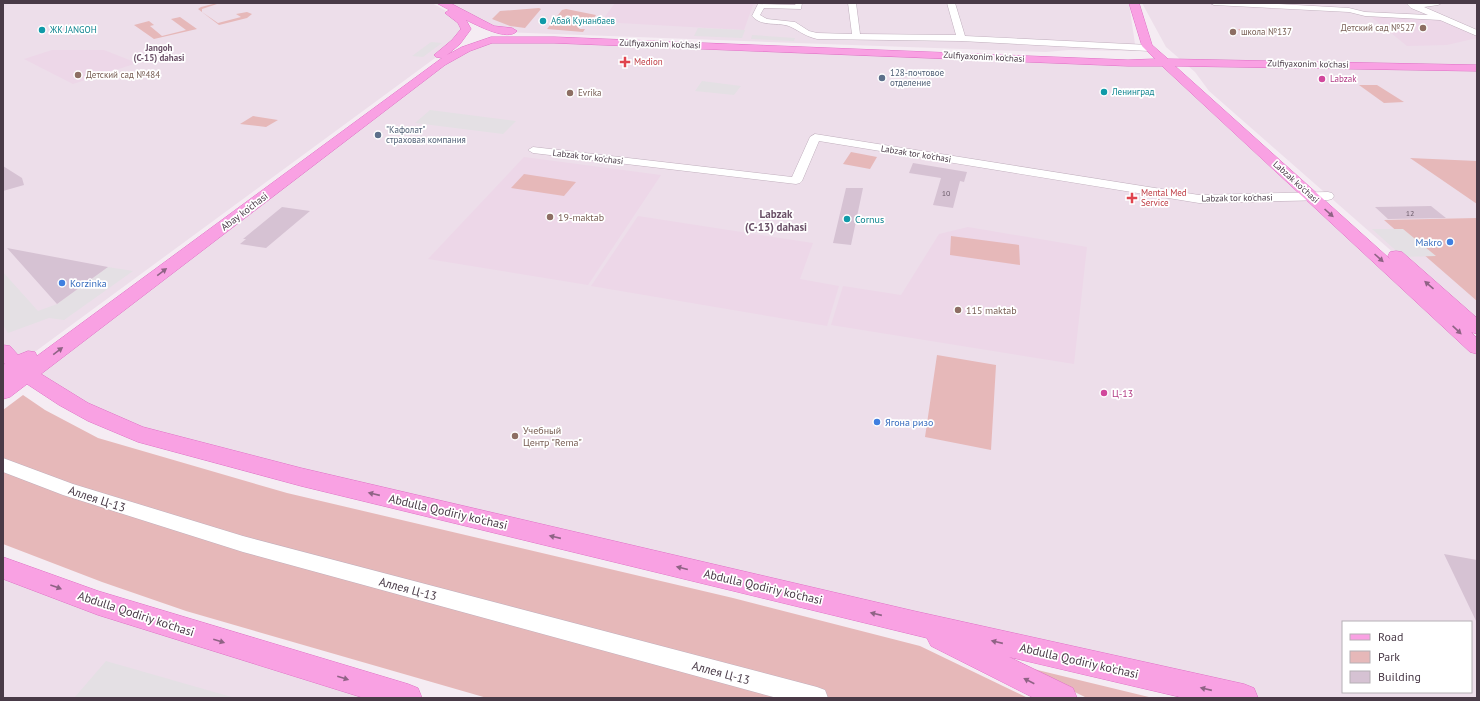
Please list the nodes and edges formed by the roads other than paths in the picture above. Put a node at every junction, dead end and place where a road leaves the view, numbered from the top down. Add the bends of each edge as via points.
1 (432, 3) edge
2 (442, 3) edge
3 (852, 3) edge
4 (951, 3) edge
5 (1134, 3) edge
6 (1141, 3) edge
7 (1214, 3) edge
8 (1438, 3) edge
9 (799, 4) dead end
10 (1412, 5) edge
11 (1444, 18) junction
12 (1477, 33) edge
13 (492, 34) junction
14 (462, 35) junction
15 (856, 36) junction
16 (961, 38) junction
17 (1165, 59) junction
18 (1477, 61) edge
19 (1439, 65) junction
20 (1477, 68) edge
21 (359, 119) junction
22 (533, 150) dead end
23 (1320, 196) junction
24 (1458, 310) junction
25 (1438, 311) junction
26 (1477, 328) edge
27 (1477, 348) edge
28 (3, 351) edge
29 (16, 371) edge
30 (3, 392) edge
31 (3, 465) edge
32 (3, 568) edge
33 (914, 623) junction
34 (408, 698) edge
35 (817, 698) edge
36 (1063, 698) edge
37 (1244, 698) edge

1 - 14 main road via 462,21 466,29
2 - 13 main road
3 - 15 street
4 - 16 street
5 - 17 main road, Labzak ko'chasi via 1144,42
6 - 17 main road, Labzak ko'chasi via 1154,40
7 - 11 street
8 - 10 street
9 - 15 street via 798,7 761,6 756,16 765,21 792,24 812,35
10 - 11 street
11 - 12 street
13 - 14 main road via 474,29
13 - 17 main road, Zulfiyaxonim ko'chasi
13 - 17 main road, Zulfiyaxonim ko'chasi via 554,40 1151,64
13 - 21 main road, Abay ko'chasi via 441,63
14 - 21 main road, Abay ko'chasi
15 - 16 street
16 - 17 street
17 - 19 main road, Zulfiyaxonim ko'chasi
17 - 23 main road, Labzak ko'chasi
18 - 19 main road, Zulfiyaxonim ko'chasi
19 - 20 main road, Zulfiyaxonim ko'chasi
21 - 29 main road, Abay ko'chasi
22 - 23 street, Labzak tor ko'chasi via 796,181 815,137 1199,199
24 -> 23 main road, Labzak ko'chasi
23 -> 25 main road, Labzak ko'chasi
24 - 25 main road
24 - 26 main road, Labzak ko'chasi
25 -> 27 main road, Labzak ko'chasi
28 - 29 main road, Abdulla Qodiriy ko'chasi
29 - 30 main road, Abay ko'chasi
33 -> 29 main road, Abdulla Qodiriy ko'chasi via 301,477 138,434 115,426
31 - 35 street, Аллея Ц-13 via 69,490 243,544
32 -> 34 main road, Abdulla Qodiriy ko'chasi via 120,610
36 -> 33 main road, Abdulla Qodiriy ko'chasi
37 -> 33 main road, Abdulla Qodiriy ko'chasi

